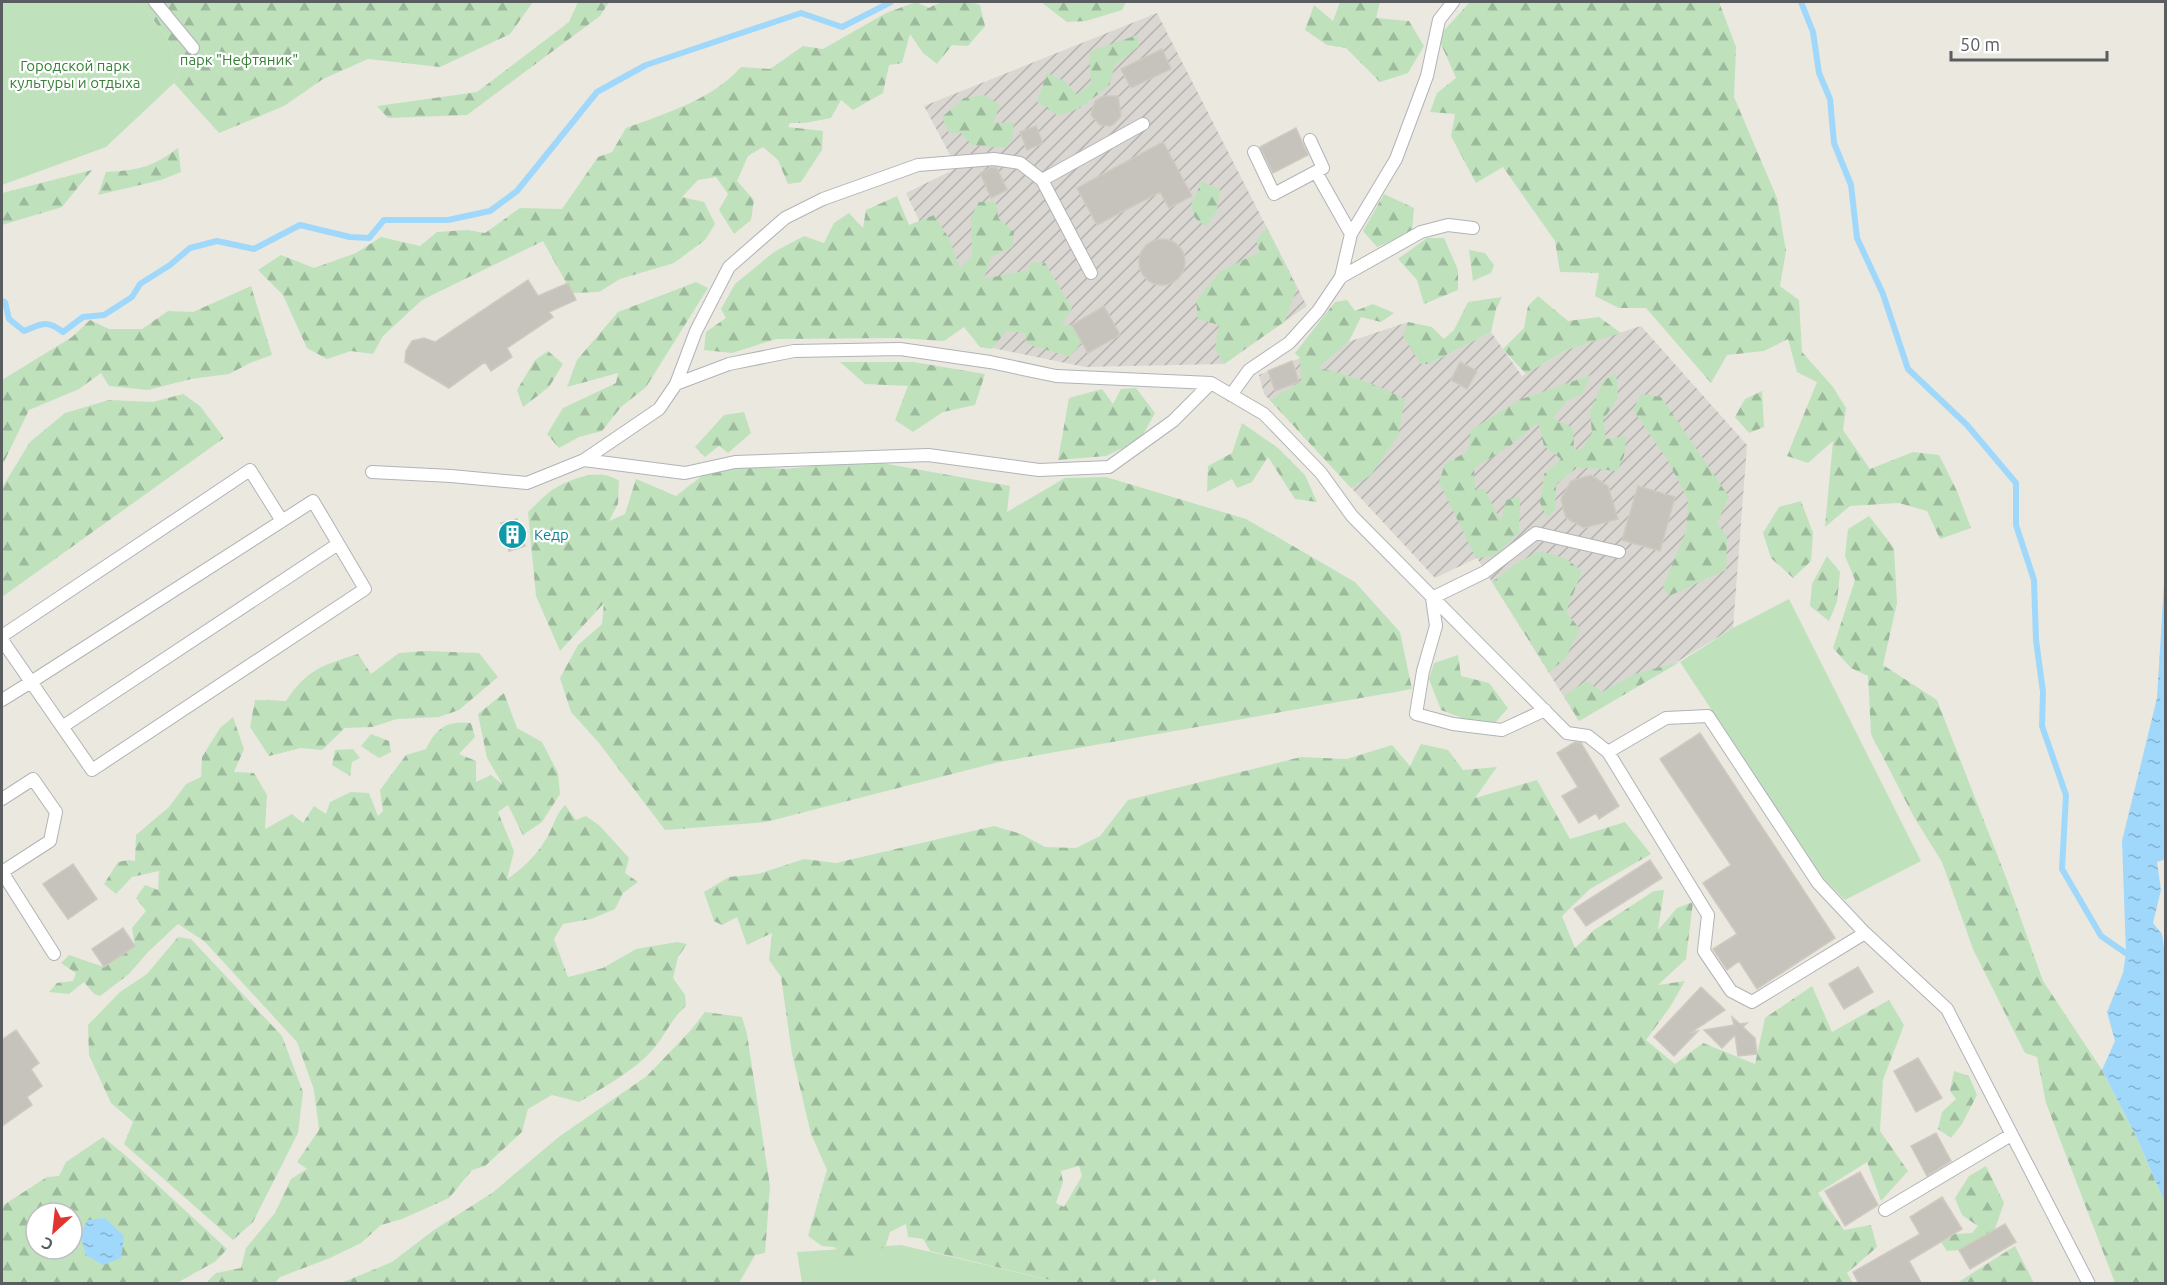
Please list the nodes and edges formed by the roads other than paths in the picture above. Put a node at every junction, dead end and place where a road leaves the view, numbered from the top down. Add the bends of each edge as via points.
1 (155, 2) edge
2 (1453, 2) edge
3 (193, 48) dead end
4 (1143, 124) dead end
5 (1310, 140) dead end
6 (1254, 152) dead end
7 (1316, 172) junction
8 (1042, 180) junction
9 (1473, 228) dead end
10 (1351, 234) junction
11 (1091, 273) dead end
12 (1341, 277) junction
13 (1211, 382) junction
14 (676, 384) junction
15 (1231, 395) junction
16 (584, 460) junction
17 (372, 472) dead end
18 (282, 521) junction
19 (338, 544) junction
20 (1619, 552) dead end
21 (1432, 598) junction
22 (2, 638) edge
23 (31, 682) junction
24 (2, 700) edge
25 (1545, 710) junction
26 (62, 727) junction
27 (1608, 752) junction
28 (2, 799) edge
29 (1865, 933) junction
30 (54, 954) dead end
31 (2012, 1135) junction
32 (1885, 1210) dead end
33 (2089, 1284) edge

1 - 3 lane
2 - 10 lane via 1439,20 1427,76 1396,159
4 - 8 lane
5 - 7 lane via 1323,168
6 - 7 lane via 1274,194
7 - 10 lane
8 - 11 lane
8 - 14 lane via 1020,163 993,159 918,165 824,199 785,218 729,267 696,331
9 - 12 lane via 1448,225 1421,232
10 - 12 lane
12 - 15 lane via 1289,343 1249,370
13 - 14 lane via 1056,376 900,349 794,351 729,364
13 - 15 lane
13 - 16 lane via 1173,421 1109,467 1040,470 928,455 735,462 685,473
14 - 16 lane via 658,409
15 - 21 lane via 1264,414 1321,473 1352,516
16 - 17 lane via 527,483
18 - 19 lane via 313,501
18 - 22 lane via 250,470
18 - 23 lane
19 - 26 lane
19 - 26 lane via 365,589 92,770
20 - 21 lane via 1536,533 1485,572
21 - 25 lane
21 - 25 lane via 1436,626 1416,714 1453,724 1502,730
22 - 23 lane
23 - 24 lane
23 - 26 lane
25 - 27 lane via 1566,733 1588,736
27 - 29 lane via 1666,718 1708,716 1818,883
27 - 29 lane via 1708,915 1704,951 1731,991 1752,1002
28 - 30 lane via 33,779 56,812 50,841 2,872
29 - 31 lane via 1947,1009
31 - 32 lane
31 - 33 lane

